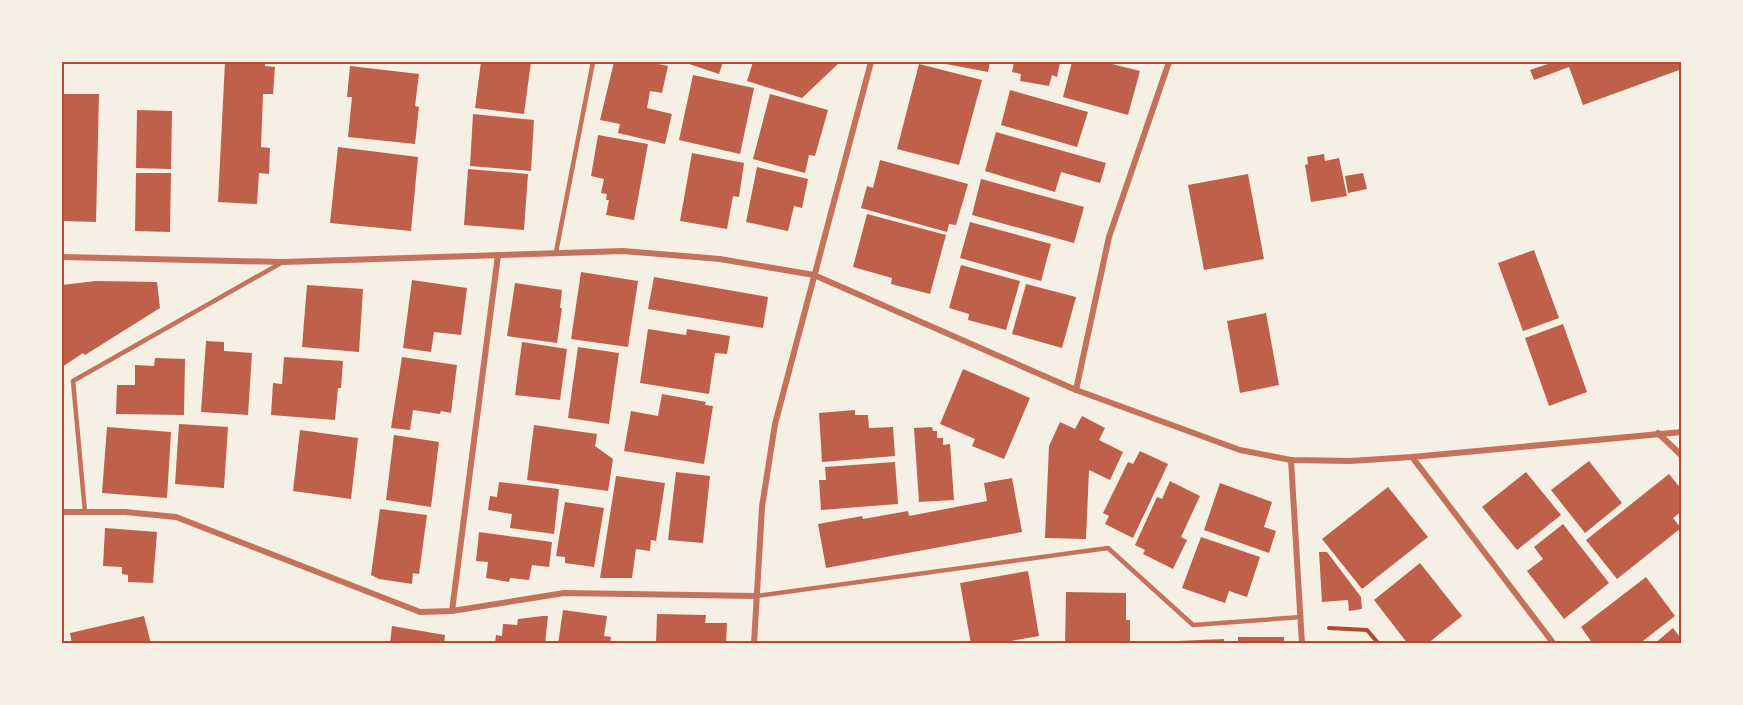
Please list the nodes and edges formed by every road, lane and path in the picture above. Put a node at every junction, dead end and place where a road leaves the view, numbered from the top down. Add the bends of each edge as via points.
1 (593, 62) edge
2 (871, 62) edge
3 (1169, 62) edge
4 (556, 252) junction
5 (498, 255) junction
6 (62, 257) edge
7 (283, 262) junction
8 (814, 275) junction
9 (1076, 390) junction
10 (1682, 432) edge
11 (1658, 433) junction
12 (1682, 456) edge
13 (1412, 457) junction
14 (1291, 460) junction
15 (62, 512) edge
16 (85, 512) junction
17 (756, 596) junction
18 (452, 610) junction
19 (1301, 617) junction
20 (1301, 626) junction
21 (754, 644) edge
22 (1302, 644) edge
23 (1379, 644) edge
24 (1554, 644) edge

1 - 4 lane
2 - 8 street
3 - 9 street via 1109,237
4 - 5 street
4 - 8 street via 623,251 720,259
5 - 7 street
5 - 18 street
6 - 7 street
7 - 16 lane via 73,381
8 - 9 street
8 - 17 street via 775,424 762,507
9 - 14 street via 1240,450
10 - 11 street
11 - 12 street
11 - 13 street
13 - 14 street
13 - 24 street
14 - 19 street
15 - 16 street
16 - 18 street via 176,517 420,612
17 - 18 street via 564,593
17 - 19 lane via 1108,548 1192,625
17 - 21 street
19 - 20 street
20 - 22 street
20 - 23 path via 1367,630

